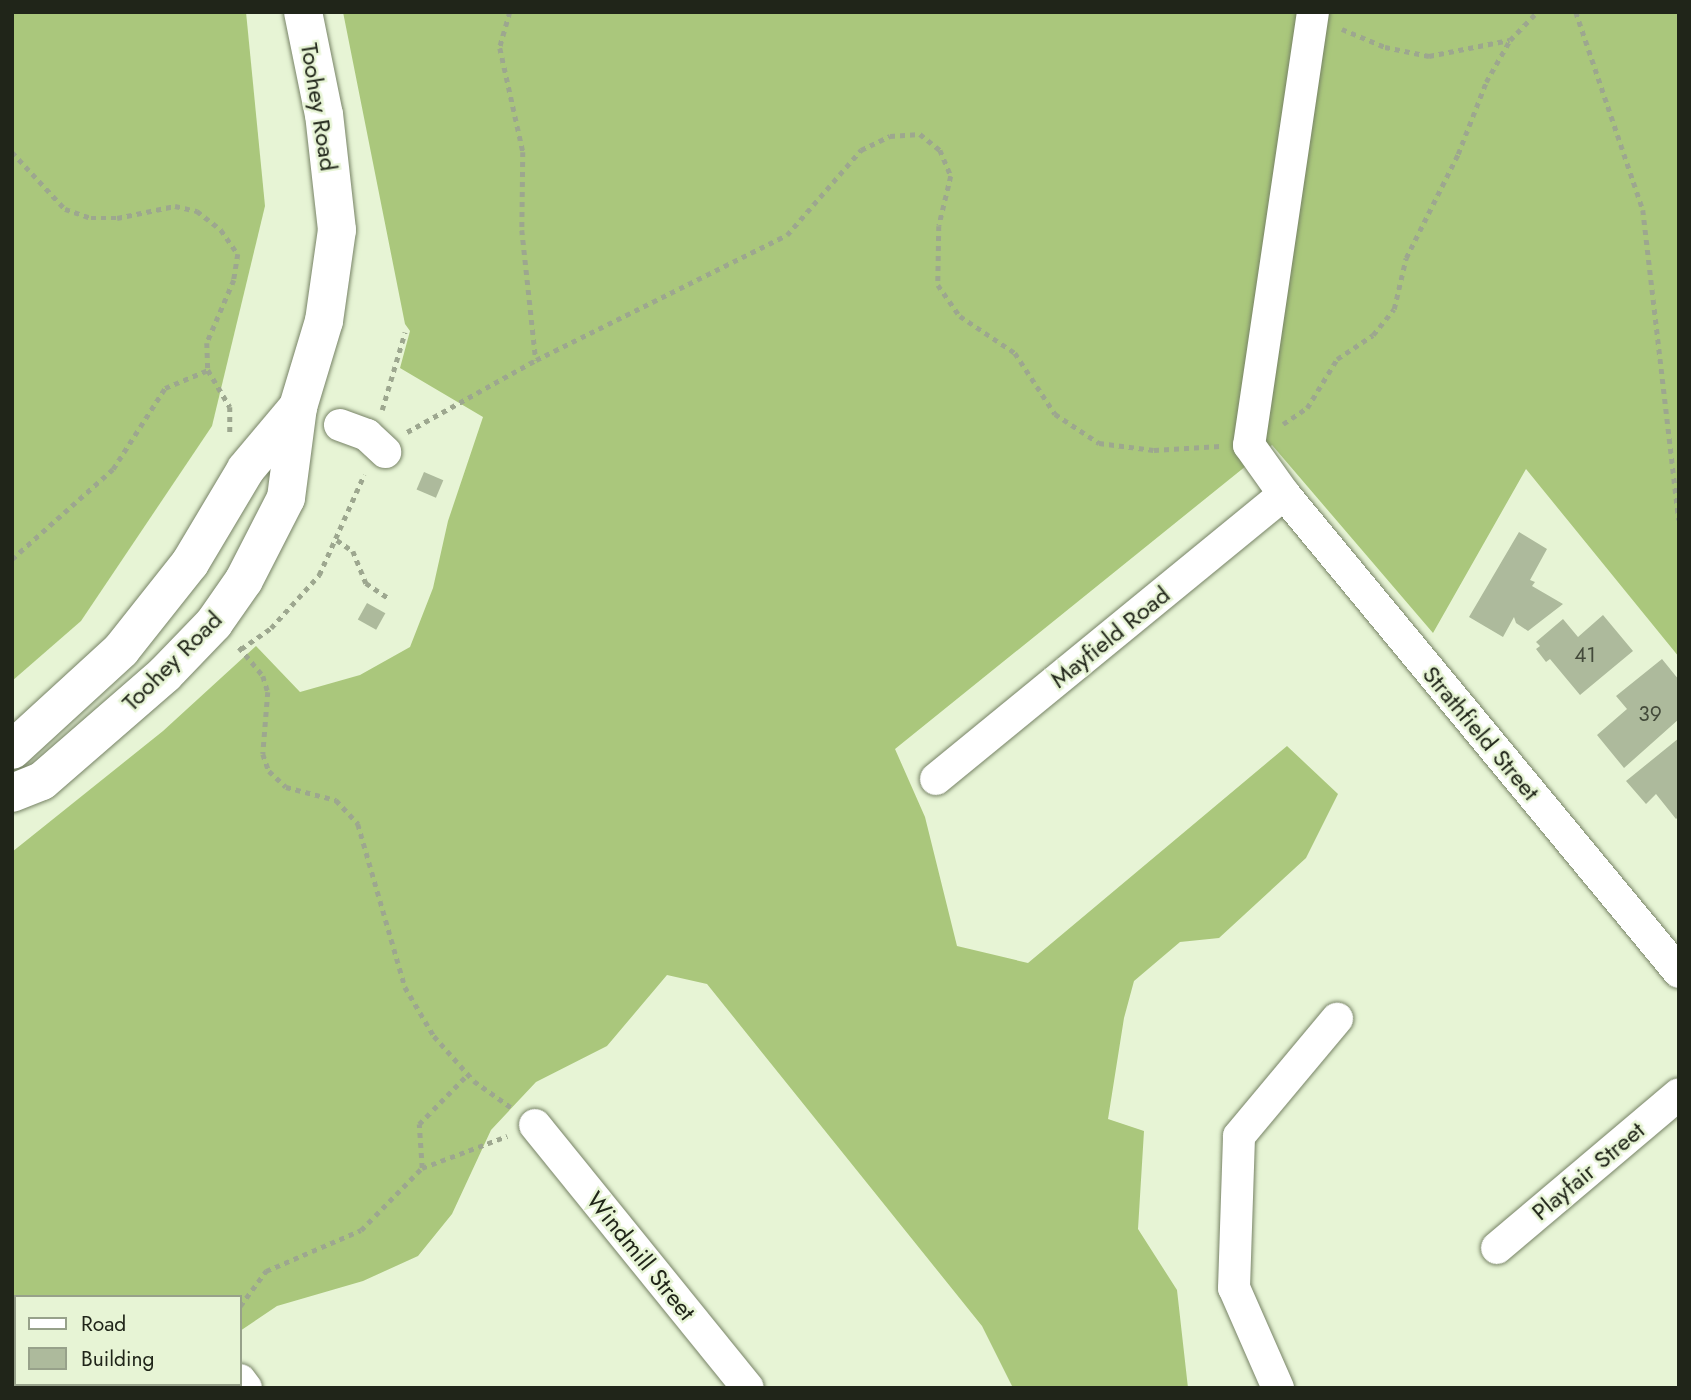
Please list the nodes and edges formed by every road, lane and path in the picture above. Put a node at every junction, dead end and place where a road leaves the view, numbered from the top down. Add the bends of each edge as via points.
1 (303, 12) edge
2 (510, 12) edge
3 (1537, 12) edge
4 (1576, 12) edge
5 (1312, 15) edge
6 (1510, 40) junction
7 (12, 152) edge
8 (405, 332) dead end
9 (536, 360) junction
10 (208, 370) junction
11 (298, 407) junction
12 (340, 425) dead end
13 (382, 438) junction
14 (228, 444) dead end
15 (1249, 445) junction
16 (1277, 485) junction
17 (1679, 520) edge
18 (337, 540) junction
19 (12, 558) edge
20 (390, 599) dead end
21 (231, 640) dead end
22 (242, 649) junction
23 (12, 750) edge
24 (936, 779) dead end
25 (12, 793) edge
26 (1679, 972) edge
27 (1337, 1019) dead end
28 (468, 1074) junction
29 (1679, 1094) edge
30 (535, 1125) junction
31 (422, 1168) junction
32 (1497, 1248) dead end
33 (242, 1303) edge
34 (748, 1388) edge
35 (1278, 1388) edge

1 - 11 main road, Toohey Road via 324,115 337,230 324,321
2 - 9 path via 500,48 523,152 522,230
3 - 6 path
4 - 17 path via 1643,210
5 - 6 path via 1385,47 1429,56
5 - 15 street
6 - 16 path via 1406,258 1394,309 1373,335 1337,359 1307,408 1278,428
7 - 10 path via 44,191 78,213 117,218 175,206 197,211 220,230 237,254 234,280 207,343
8 - 13 path
9 - 13 path via 403,434
9 - 15 path via 787,235 861,150 890,136 920,134 940,150 951,176 939,226 938,285 960,316 1015,352 1055,414 1099,443 1154,450
10 - 14 path via 230,407
10 - 19 path via 164,388 113,469
11 - 23 main road, Toohey Road via 246,469 190,563 121,650
11 - 25 main road, Toohey Road via 286,498 244,580 214,623 165,674 42,781
12 - 13 street
13 - 18 path
15 - 16 street, Strathfield Street
16 - 24 street, Mayfield Road
16 - 26 street, Strathfield Street
18 - 20 path via 353,551 366,583
18 - 22 path via 319,575 299,600
21 - 22 path
22 - 28 path via 263,676 268,692 263,754 269,771 286,787 336,800 358,824 405,987 434,1036
27 - 35 street via 1239,1136 1234,1288
28 - 30 path
28 - 31 path via 419,1124
29 - 32 street, Playfair Street
30 - 31 path
30 - 34 street, Windmill Street
31 - 33 path via 361,1230 266,1271

